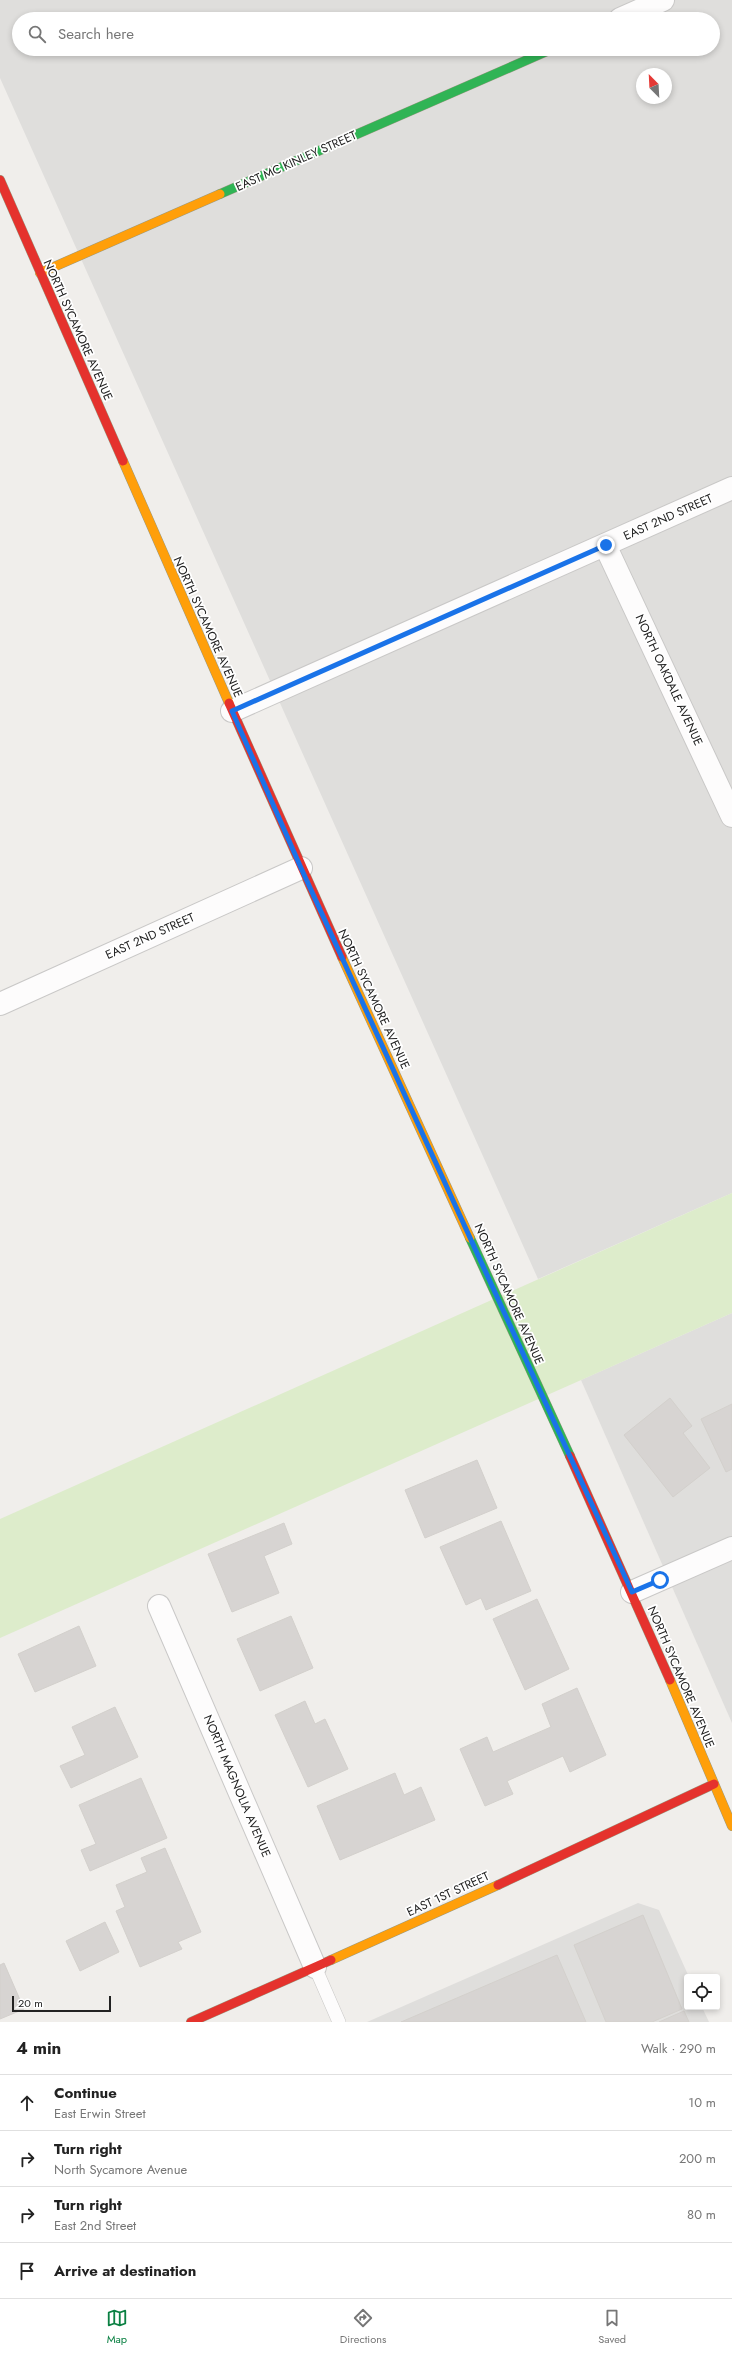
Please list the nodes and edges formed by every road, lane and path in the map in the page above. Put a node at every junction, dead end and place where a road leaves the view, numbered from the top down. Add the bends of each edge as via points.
1 (664, 0) edge
2 (636, 12) edge
3 (536, 56) edge
4 (0, 180) edge
5 (40, 273) junction
6 (732, 488) edge
7 (606, 545) junction
8 (232, 711) junction
9 (732, 816) edge
10 (301, 868) junction
11 (0, 1004) edge
12 (732, 1548) edge
13 (632, 1592) junction
14 (159, 1606) dead end
15 (714, 1784) junction
16 (732, 1826) edge
17 (316, 1967) junction
18 (191, 2022) edge
19 (339, 2022) edge

1 - 2 street
3 - 5 street, EAST MC KINLEY STREET
4 - 5 street, NORTH SYCAMORE AVENUE
5 - 8 street, NORTH SYCAMORE AVENUE
6 - 7 street, EAST 2ND STREET
7 - 8 street, EAST 2ND STREET
7 - 9 street, NORTH OAKDALE AVENUE
8 - 10 street, NORTH SYCAMORE AVENUE
10 - 11 street, EAST 2ND STREET
10 - 13 street, NORTH SYCAMORE AVENUE
12 - 13 street
13 - 15 street, NORTH SYCAMORE AVENUE
14 - 17 street, NORTH MAGNOLIA AVENUE
15 - 16 street, NORTH SYCAMORE AVENUE
15 - 17 street, EAST 1ST STREET
17 - 18 street, EAST 1ST STREET
17 - 19 lane

